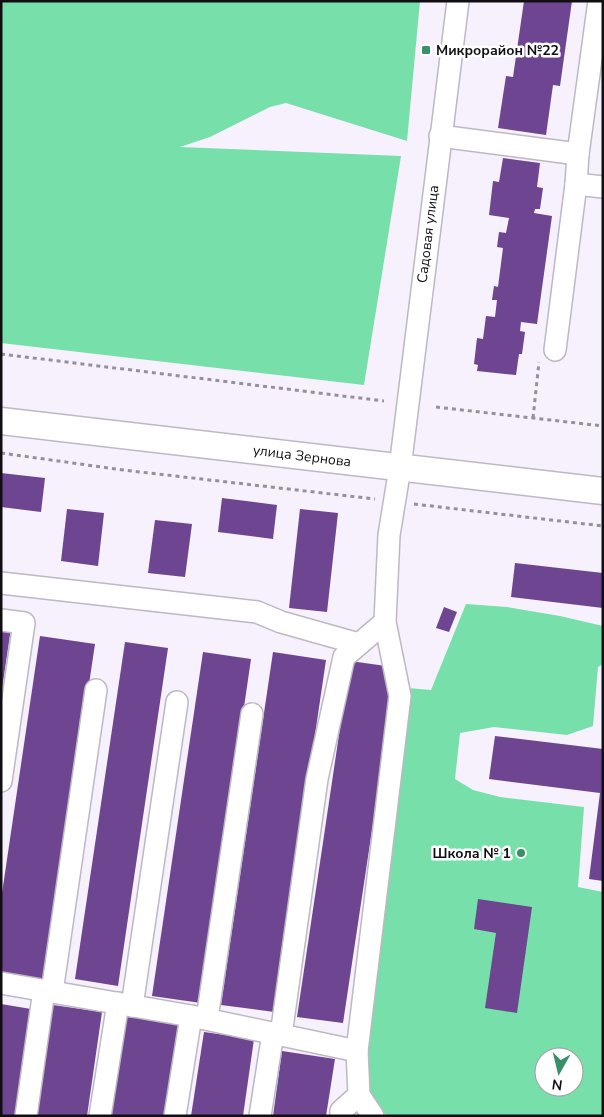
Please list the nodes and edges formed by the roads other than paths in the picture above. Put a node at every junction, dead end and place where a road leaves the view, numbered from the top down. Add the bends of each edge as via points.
1 (458, 1) edge
2 (599, 1) edge
3 (440, 136) junction
4 (578, 154) junction
5 (576, 184) junction
6 (603, 187) edge
7 (555, 350) road end
8 (1, 421) edge
9 (400, 468) junction
10 (603, 491) edge
11 (1, 583) edge
12 (1, 620) edge
13 (385, 622) junction
14 (359, 644) junction
15 (96, 690) dead end
16 (177, 702) dead end
17 (252, 714) dead end
18 (1, 780) edge
19 (1, 983) edge
20 (48, 991) junction
21 (125, 1005) junction
22 (199, 1018) junction
23 (277, 1034) junction
24 (357, 1051) junction
25 (359, 1095) junction
26 (26, 1116) edge
27 (100, 1116) edge
28 (175, 1116) edge
29 (260, 1116) edge
30 (340, 1116) edge
31 (373, 1116) edge

1 - 3 street, Садовая улица
2 - 4 street
3 - 4 street
3 - 9 street, Садовая улица
4 - 5 street
5 - 6 street
5 - 7 street
8 - 9 main road, улица Зернова
9 - 10 main road, улица Зернова
9 - 13 street, Садовая улица via 389,534
11 - 14 street via 257,612
12 - 18 street via 24,623
13 - 14 street
13 - 24 street, Садовая улица via 400,696
14 - 23 street via 344,657 317,779
15 - 20 street
16 - 21 street
17 - 22 street
19 - 20 street
20 - 21 street
20 - 26 street
21 - 22 street
21 - 27 street
22 - 23 street
22 - 28 street
23 - 24 street
23 - 29 street
24 - 25 street, Садовая улица
25 - 30 street via 341,1111
25 - 31 street

